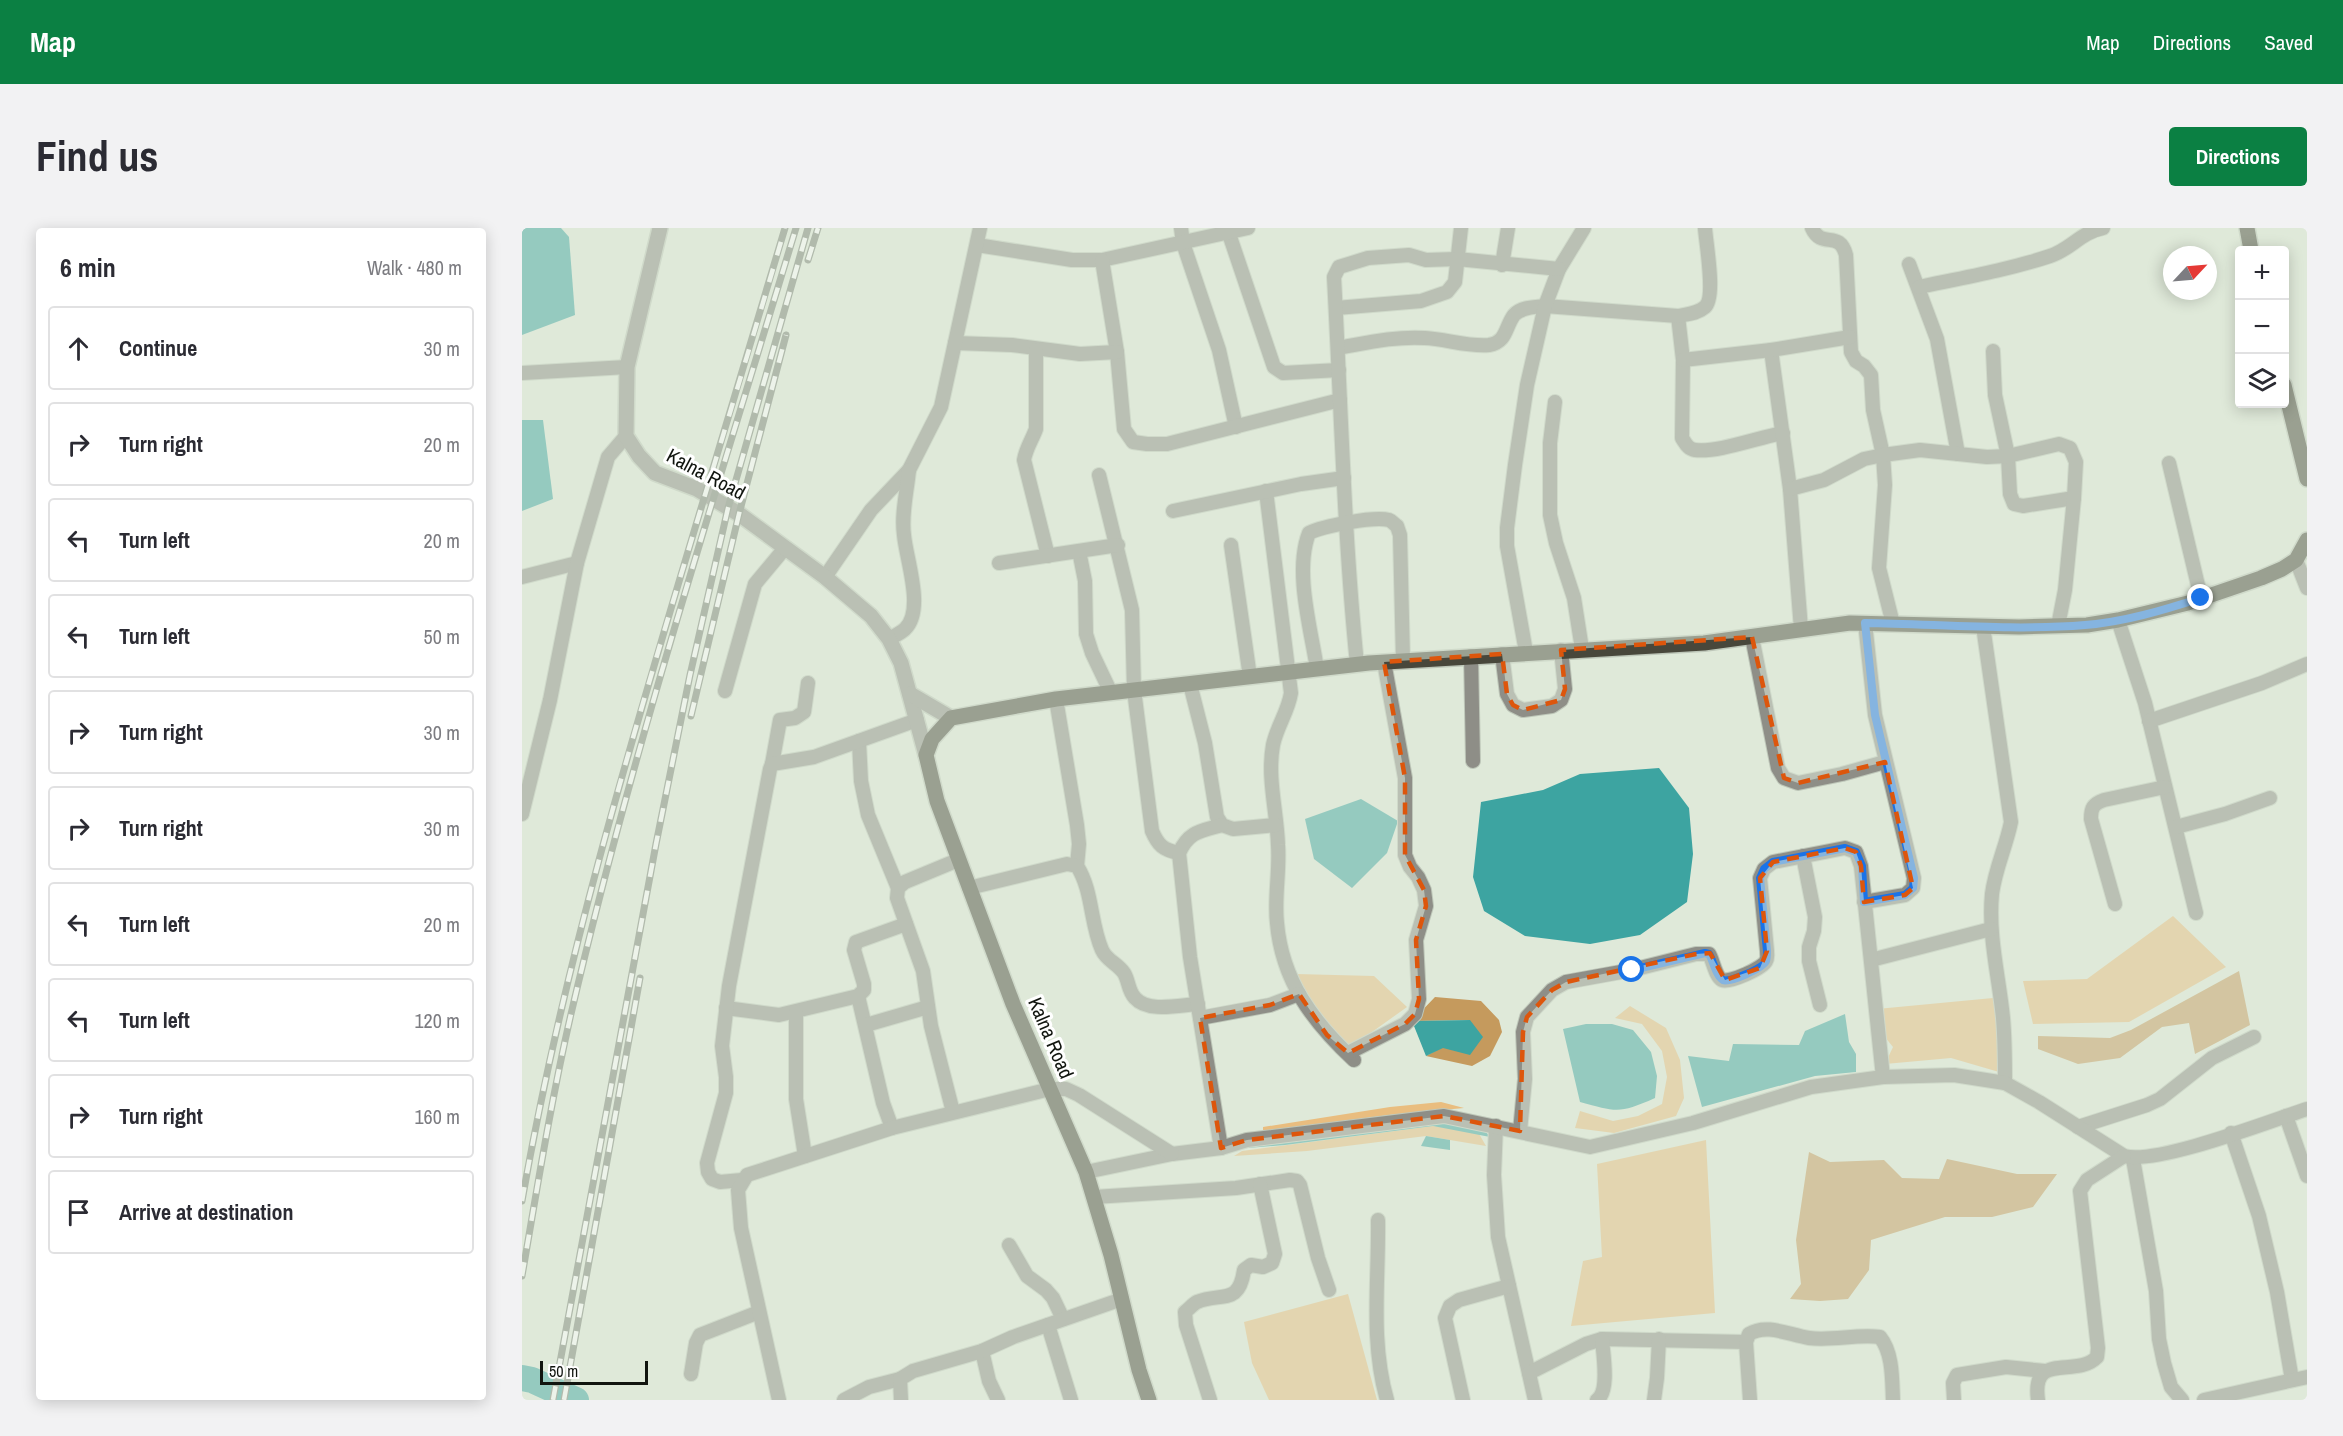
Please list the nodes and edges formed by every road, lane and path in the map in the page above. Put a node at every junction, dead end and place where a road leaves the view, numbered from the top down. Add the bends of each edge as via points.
1 (660, 228) edge
2 (980, 228) edge
3 (1181, 228) edge
4 (1248, 228) edge
5 (1461, 228) edge
6 (1508, 228) edge
7 (1584, 228) edge
8 (1705, 228) edge
9 (1812, 228) edge
10 (2103, 228) edge
11 (2247, 228) edge
12 (1227, 231) edge
13 (1183, 243) junction
14 (977, 245) junction
15 (2250, 246) edge
16 (1457, 259) junction
17 (1102, 260) junction
18 (1502, 264) junction
19 (1909, 264) dead end
20 (1559, 269) junction
21 (1918, 287) junction
22 (1545, 306) junction
23 (1336, 308) junction
24 (1678, 316) junction
25 (1850, 337) junction
26 (955, 343) junction
27 (1338, 348) junction
28 (1036, 350) junction
29 (1771, 350) junction
30 (1994, 351) dead end
31 (1117, 352) junction
32 (1683, 360) junction
33 (627, 367) junction
34 (1339, 370) junction
35 (522, 374) edge
36 (1340, 400) junction
37 (1555, 402) dead end
38 (2289, 405) edge
39 (1236, 428) junction
40 (1783, 433) junction
41 (626, 436) junction
42 (1958, 454) junction
43 (1883, 455) junction
44 (2008, 456) junction
45 (2169, 463) dead end
46 (909, 470) junction
47 (1100, 475) dead end
48 (1344, 478) junction
49 (2307, 479) edge
50 (1790, 489) junction
51 (1266, 491) junction
52 (2074, 498) junction
53 (1173, 512) dead end
54 (1346, 522) junction
55 (2307, 540) edge
56 (1118, 545) junction
57 (1231, 545) dead end
58 (785, 548) junction
59 (1079, 551) junction
60 (1048, 556) junction
61 (2296, 560) junction
62 (577, 563) junction
63 (999, 563) dead end
64 (522, 577) edge
65 (825, 577) junction
66 (2307, 588) edge
67 (2201, 598) junction
68 (2118, 620) junction
69 (1865, 623) junction
70 (1893, 624) junction
71 (1983, 626) junction
72 (2058, 626) junction
73 (1801, 629) junction
74 (1752, 637) junction
75 (889, 639) junction
76 (1582, 649) junction
77 (1561, 650) junction
78 (1526, 652) junction
79 (1502, 654) junction
80 (1471, 656) junction
81 (1403, 660) junction
82 (1384, 662) junction
83 (1357, 664) junction
84 (2307, 664) edge
85 (1317, 669) junction
86 (1286, 672) junction
87 (1250, 676) junction
88 (808, 683) dead end
89 (1190, 684) junction
90 (1134, 690) junction
91 (725, 691) dead end
92 (1111, 693) junction
93 (910, 694) junction
94 (1056, 699) junction
95 (951, 718) junction
96 (917, 720) junction
97 (2149, 721) junction
98 (859, 741) junction
99 (926, 755) junction
100 (1473, 761) dead end
101 (1885, 762) junction
102 (772, 764) junction
103 (2165, 787) junction
104 (2270, 798) dead end
105 (522, 814) edge
106 (1222, 825) junction
107 (1276, 825) junction
108 (2176, 827) junction
109 (1179, 853) junction
110 (1803, 856) junction
111 (958, 860) junction
112 (1077, 866) junction
113 (898, 888) junction
114 (969, 888) junction
115 (1864, 902) junction
116 (2115, 904) dead end
117 (2196, 913) dead end
118 (906, 924) junction
119 (1991, 929) junction
120 (1870, 960) junction
121 (1299, 994) junction
122 (858, 996) junction
123 (1198, 1004) junction
124 (1820, 1005) dead end
125 (928, 1007) junction
126 (726, 1008) junction
127 (796, 1012) junction
128 (1200, 1018) junction
129 (866, 1025) junction
130 (2254, 1037) dead end
131 (1883, 1077) junction
132 (2005, 1083) junction
133 (1050, 1089) junction
134 (2307, 1109) edge
135 (953, 1112) junction
136 (2286, 1116) junction
137 (1496, 1126) junction
138 (2078, 1127) junction
139 (892, 1128) junction
140 (1520, 1131) junction
141 (2231, 1133) junction
142 (1221, 1148) junction
143 (1172, 1154) junction
144 (805, 1156) junction
145 (2129, 1157) junction
146 (1086, 1172) junction
147 (2307, 1176) edge
148 (742, 1180) junction
149 (1260, 1184) junction
150 (1094, 1197) junction
151 (1378, 1220) dead end
152 (1010, 1245) dead end
153 (1509, 1286) junction
154 (1329, 1290) dead end
155 (1122, 1299) junction
156 (759, 1312) junction
157 (1063, 1319) junction
158 (1048, 1324) junction
159 (1602, 1339) junction
160 (1659, 1339) junction
161 (1746, 1342) junction
162 (982, 1351) junction
163 (2045, 1371) junction
164 (1529, 1373) junction
165 (691, 1374) dead end
166 (2307, 1377) edge
167 (900, 1379) junction
168 (2292, 1380) junction
169 (2257, 1395) edge
170 (779, 1400) edge
171 (844, 1400) edge
172 (901, 1400) edge
173 (998, 1400) edge
174 (1071, 1400) edge
175 (1149, 1400) edge
176 (1210, 1400) edge
177 (1387, 1400) edge
178 (1463, 1400) edge
179 (1534, 1400) edge
180 (1597, 1400) edge
181 (1654, 1400) edge
182 (1750, 1400) edge
183 (1893, 1400) edge
184 (1954, 1400) edge
185 (2038, 1400) edge
186 (2182, 1400) edge
187 (2204, 1400) edge

1 - 33 street
2 - 14 street
3 - 13 street
4 - 12 street
5 - 16 street
6 - 18 street
7 - 20 street
8 - 24 street via 1711,294 1707,306 1696,313
9 - 25 street via 1816,237 1837,240 1843,245
10 - 21 street via 2079,237 2053,255
11 - 15 main road
12 - 13 street
12 - 34 street via 1274,367 1284,373
13 - 17 street
13 - 39 street via 1219,350
14 - 17 street via 1072,260
14 - 26 street
16 - 18 street
16 - 23 street via 1455,282 1447,292 1421,301
16 - 23 street via 1392,255 1348,262 1339,267 1334,277
17 - 31 street
18 - 20 street
19 - 21 street
20 - 22 street
21 - 42 street via 1937,339
22 - 24 street
22 - 27 street via 1515,314 1506,334 1487,345 1400,338
22 - 78 street via 1527,386 1507,528 1510,568
23 - 27 street
24 - 32 street
25 - 29 street
25 - 43 street via 1851,352 1871,375
26 - 28 street
26 - 46 street via 941,407
27 - 34 street
28 - 31 street
28 - 60 street via 1036,429 1024,460
29 - 32 street
29 - 40 street
30 - 44 street via 1995,395
31 - 39 street via 1124,429 1133,442 1167,444
32 - 40 street via 1682,438 1687,447 1696,450 1735,446
33 - 35 street
33 - 41 street
34 - 36 street
36 - 39 street
36 - 48 street
37 - 76 street via 1550,443 1550,515 1574,598
38 - 49 main road
40 - 50 street
41 - 58 street, Kalna Road via 655,474 697,489
41 - 62 street via 608,457
42 - 43 street via 1920,450
42 - 44 street
43 - 50 street via 1857,462 1824,480
43 - 70 street via 1885,485 1879,568
44 - 52 street via 2014,504
44 - 52 street via 2059,444 2070,448 2076,462
45 - 67 street
46 - 65 street via 871,510
46 - 75 street via 903,535 915,603 905,629
47 - 56 street
48 - 51 street
48 - 54 street
50 - 73 street
51 - 53 street
51 - 86 street
52 - 72 street
54 - 81 street via 1389,520 1397,526
54 - 83 street
54 - 85 street via 1309,533 1305,543 1304,584
55 - 61 main road
56 - 59 street
56 - 90 street via 1132,610
57 - 87 street
58 - 65 street, Kalna Road
58 - 91 street via 755,584
59 - 60 street
59 - 92 street via 1085,581 1086,634
60 - 63 street
61 - 66 street
61 - 67 main road via 2261,578
62 - 64 street
62 - 105 street
65 - 75 street, Kalna Road via 871,616
67 - 68 main road
68 - 72 main road
68 - 97 street
69 - 70 main road
69 - 73 main road
69 - 101 street via 1875,715
70 - 71 main road
71 - 72 main road
71 - 119 street via 2012,822 1997,867
73 - 74 main road
74 - 76 main road
74 - 101 street via 1778,768 1784,778 1798,783
75 - 93 street, Kalna Road
76 - 77 main road
77 - 78 main road
77 - 79 street via 1565,689 1561,700 1552,706 1523,710 1513,705 1507,694
78 - 79 main road
79 - 80 main road
80 - 81 main road
80 - 100 street
81 - 82 main road
82 - 83 main road
82 - 121 street via 1405,778 1405,855 1424,890 1426,906 1416,940 1419,999 1415,1014 1405,1024 1351,1057 1327,1035
83 - 85 main road
84 - 97 street
85 - 86 main road
86 - 87 main road
86 - 107 street via 1291,693 1289,707 1273,743 1271,768
87 - 89 main road
88 - 102 street via 804,712 780,720
89 - 90 main road
89 - 106 street via 1207,752 1217,817
90 - 92 main road
90 - 109 street via 1152,831 1158,844
92 - 94 main road
93 - 95 street
93 - 96 street, Kalna Road
94 - 95 main road
94 - 112 street via 1077,825
95 - 99 main road via 932,738
96 - 98 street
96 - 99 street, Kalna Road
97 - 103 street
98 - 102 street via 814,757
98 - 113 street via 868,815
99 - 111 main road, Kalna Road
101 - 115 street via 1914,878 1913,888 1905,895
102 - 126 street
103 - 108 street
103 - 116 street via 2104,800 2091,810
104 - 108 street
106 - 107 street via 1233,829
106 - 109 street via 1184,840
107 - 121 street via 1276,922 1282,952
108 - 117 street
109 - 123 street
110 - 115 street via 1845,848 1856,852 1862,866
110 - 124 street via 1815,917 1809,961
110 - 140 street via 1773,862 1760,878 1767,951 1766,962 1760,968 1725,980 1720,978 1709,954 1696,954 1566,982 1552,990 1527,1017 1523,1032 1525,1079
111 - 113 street
111 - 114 main road, Kalna Road
112 - 114 street via 1067,864
112 - 123 street via 1084,878 1101,948 1108,961 1119,966 1126,976 1136,1000 1149,1006
113 - 118 street via 897,898
114 - 133 main road, Kalna Road
115 - 120 street
118 - 122 street via 856,942 854,950 864,984
118 - 125 street via 923,971
119 - 120 street
119 - 132 street via 2003,1018
120 - 131 street
121 - 128 street via 1270,1005
122 - 127 street
122 - 129 street
123 - 128 street
125 - 129 street
125 - 135 street
126 - 127 street via 771,1015
126 - 148 street via 722,1046 726,1093 707,1162 712,1179
127 - 144 street via 796,1099
128 - 142 street
129 - 139 street
130 - 138 street via 2212,1058 2160,1099
131 - 132 street via 1954,1075
131 - 140 street via 1811,1087 1693,1123 1590,1147
132 - 138 street
133 - 135 street
133 - 143 street via 1066,1089 1079,1095
133 - 146 main road, Kalna Road
134 - 136 street
135 - 139 street
136 - 141 street
136 - 147 street
137 - 140 street
137 - 142 street via 1444,1116 1247,1140
137 - 153 street via 1498,1236
138 - 145 street
139 - 144 street
141 - 145 street via 2169,1153
141 - 168 street via 2259,1216
142 - 143 street
143 - 146 street
144 - 148 street via 751,1173
145 - 163 street via 2087,1180 2080,1191 2097,1357
145 - 186 street via 2156,1291 2159,1340 2171,1387
146 - 150 main road, Kalna Road
148 - 156 street via 738,1190 741,1228
149 - 150 street
149 - 154 street via 1290,1180 1300,1185
149 - 176 street via 1275,1254 1272,1263 1263,1267 1251,1265 1244,1270 1238,1291 1228,1297 1196,1302 1185,1312
150 - 155 main road, Kalna Road
151 - 177 street via 1375,1315 1380,1378
152 - 157 street via 1027,1276 1053,1298
153 - 164 street
153 - 178 street via 1459,1300 1450,1306 1444,1318
155 - 157 street
155 - 175 main road, Kalna Road
156 - 165 street via 700,1335
156 - 170 street
157 - 158 street
158 - 162 street
158 - 174 street
159 - 160 street
159 - 164 street
159 - 180 street via 1605,1385
160 - 161 street
160 - 181 street
161 - 182 street
161 - 183 street via 1749,1334 1768,1329 1810,1338 1880,1337 1887,1345
162 - 167 street via 913,1371
162 - 173 street
163 - 184 street via 2006,1367 1966,1372 1957,1375 1953,1383
163 - 185 street via 2036,1387
164 - 179 street
166 - 168 street
167 - 171 street via 869,1387
167 - 172 street
168 - 169 street
169 - 187 street

